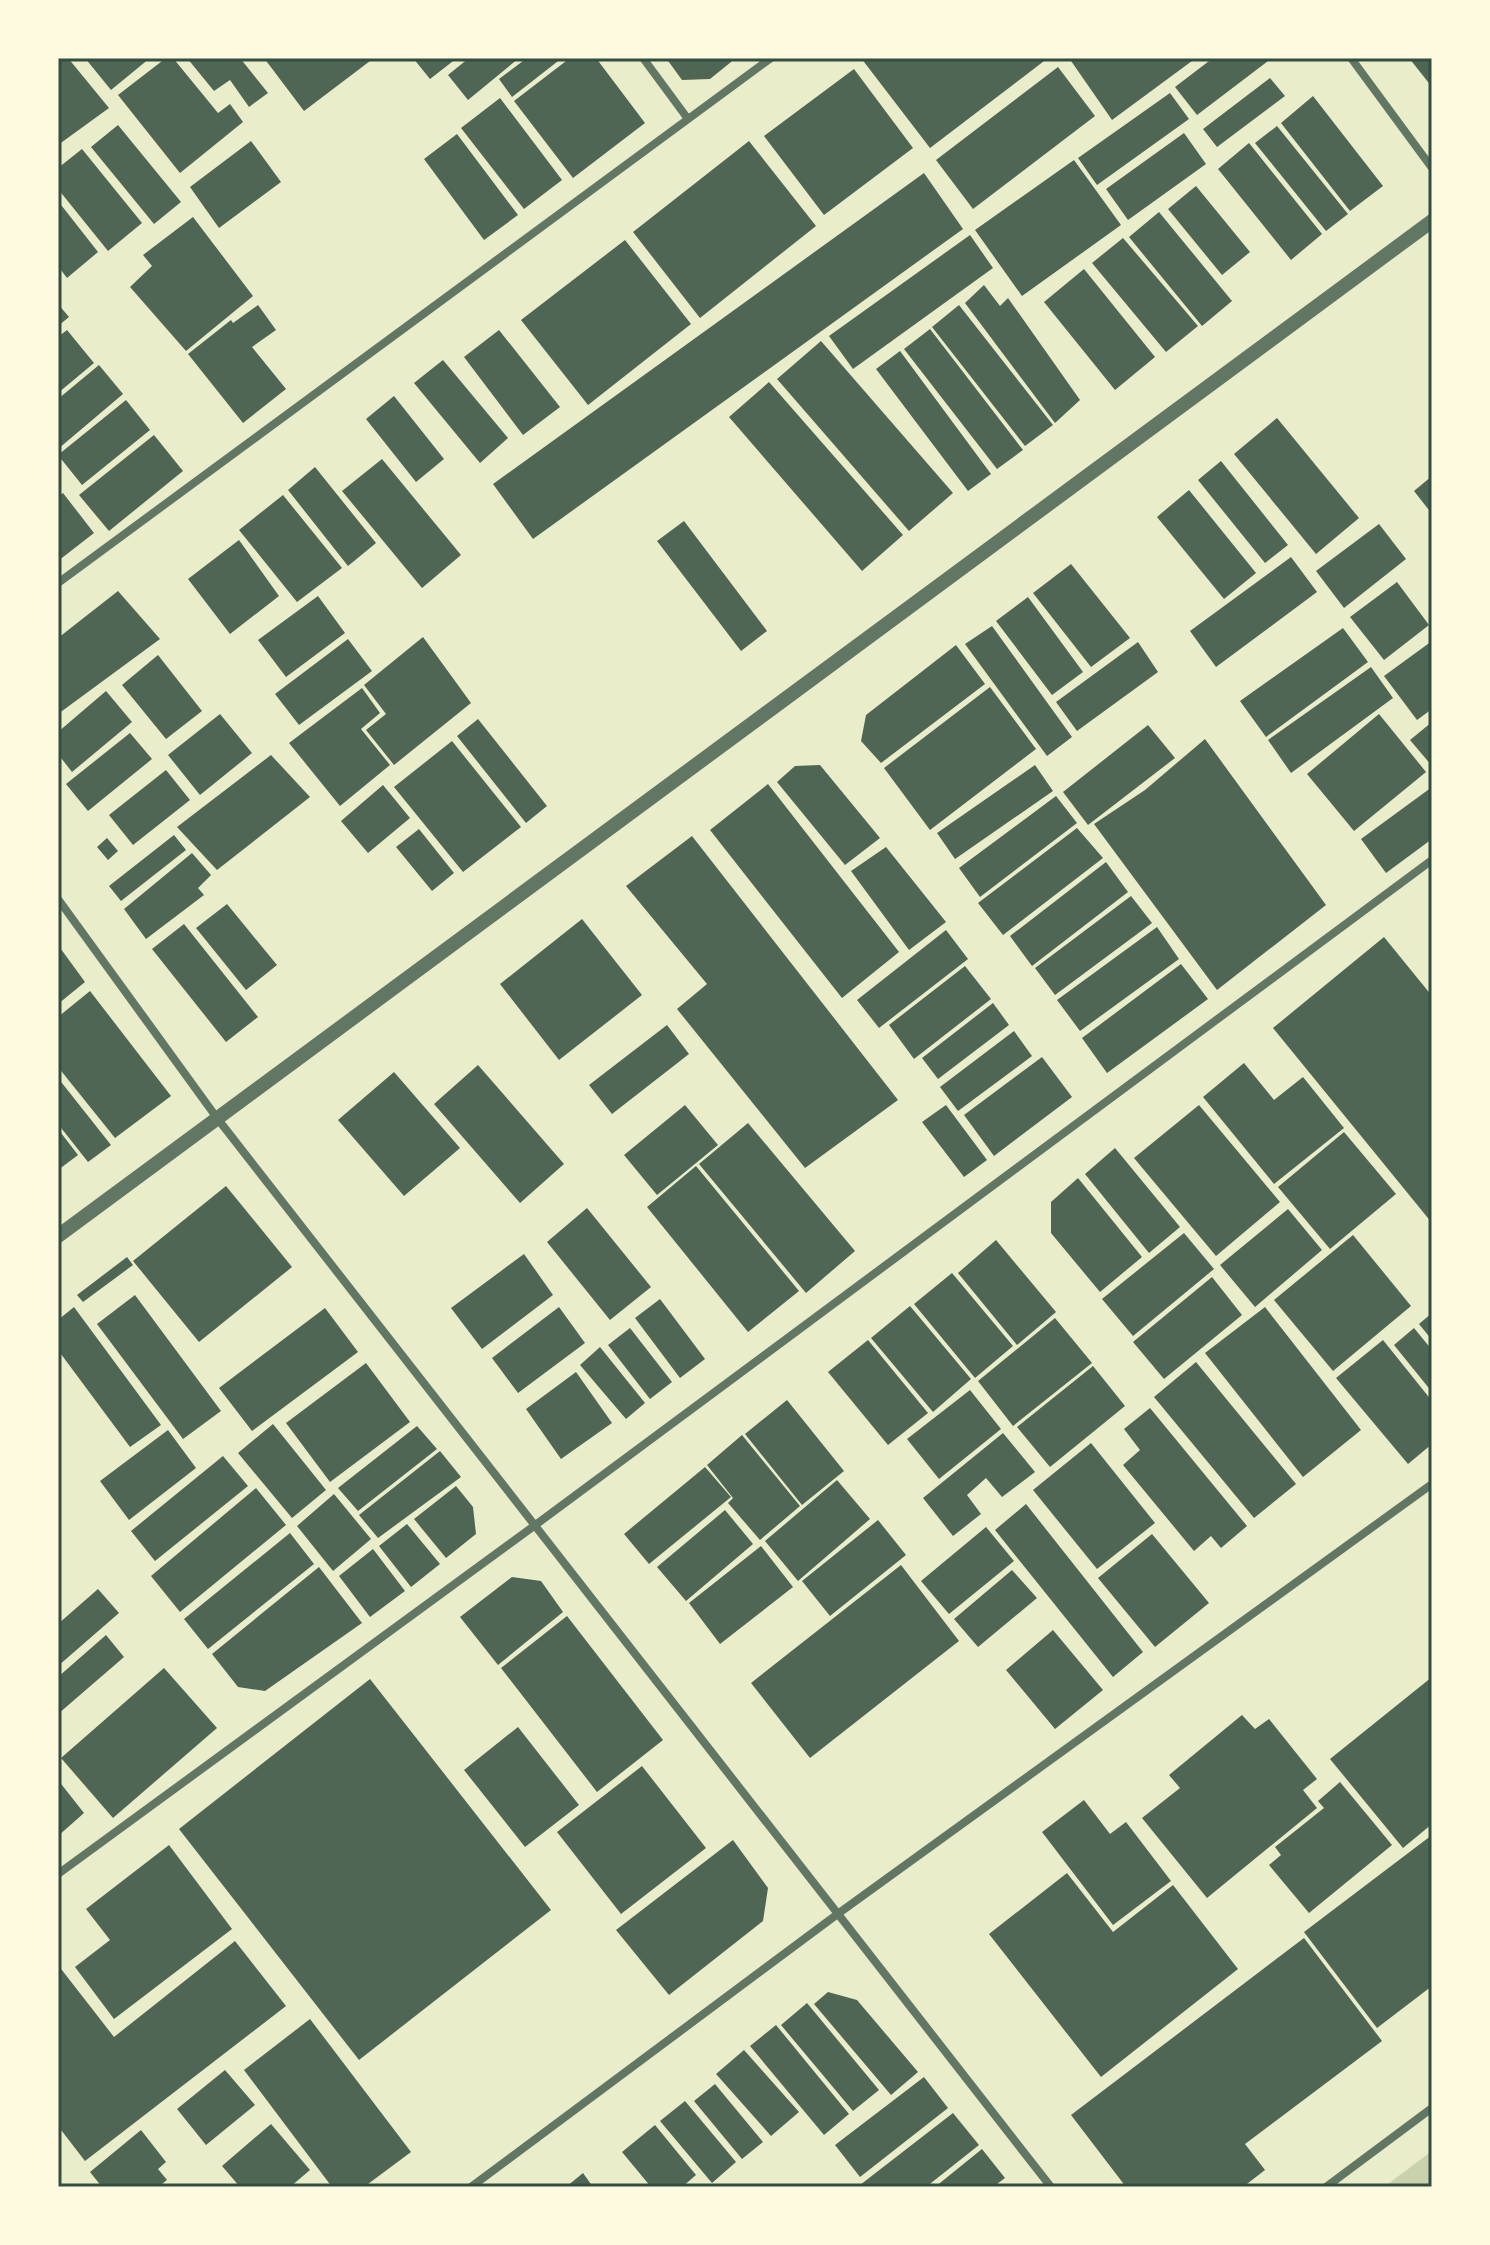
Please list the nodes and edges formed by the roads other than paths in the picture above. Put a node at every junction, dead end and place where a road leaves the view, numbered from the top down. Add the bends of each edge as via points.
1 (643, 58) edge
2 (771, 58) edge
3 (1351, 58) edge
4 (688, 119) junction
5 (1432, 168) edge
6 (1432, 221) edge
7 (58, 583) edge
8 (1432, 860) edge
9 (58, 899) edge
10 (217, 1118) junction
11 (58, 1236) edge
12 (1432, 1484) edge
13 (534, 1526) junction
14 (58, 1874) edge
15 (839, 1913) junction
16 (1432, 2108) edge
17 (471, 2187) edge
18 (1051, 2187) edge
19 (1326, 2187) edge

1 - 4 street
2 - 4 street
3 - 5 street
4 - 7 street
6 - 10 street
8 - 13 street
9 - 10 street
10 - 11 street
10 - 13 street
12 - 15 street
13 - 14 street
13 - 15 street
15 - 17 street
15 - 18 street
16 - 19 street

